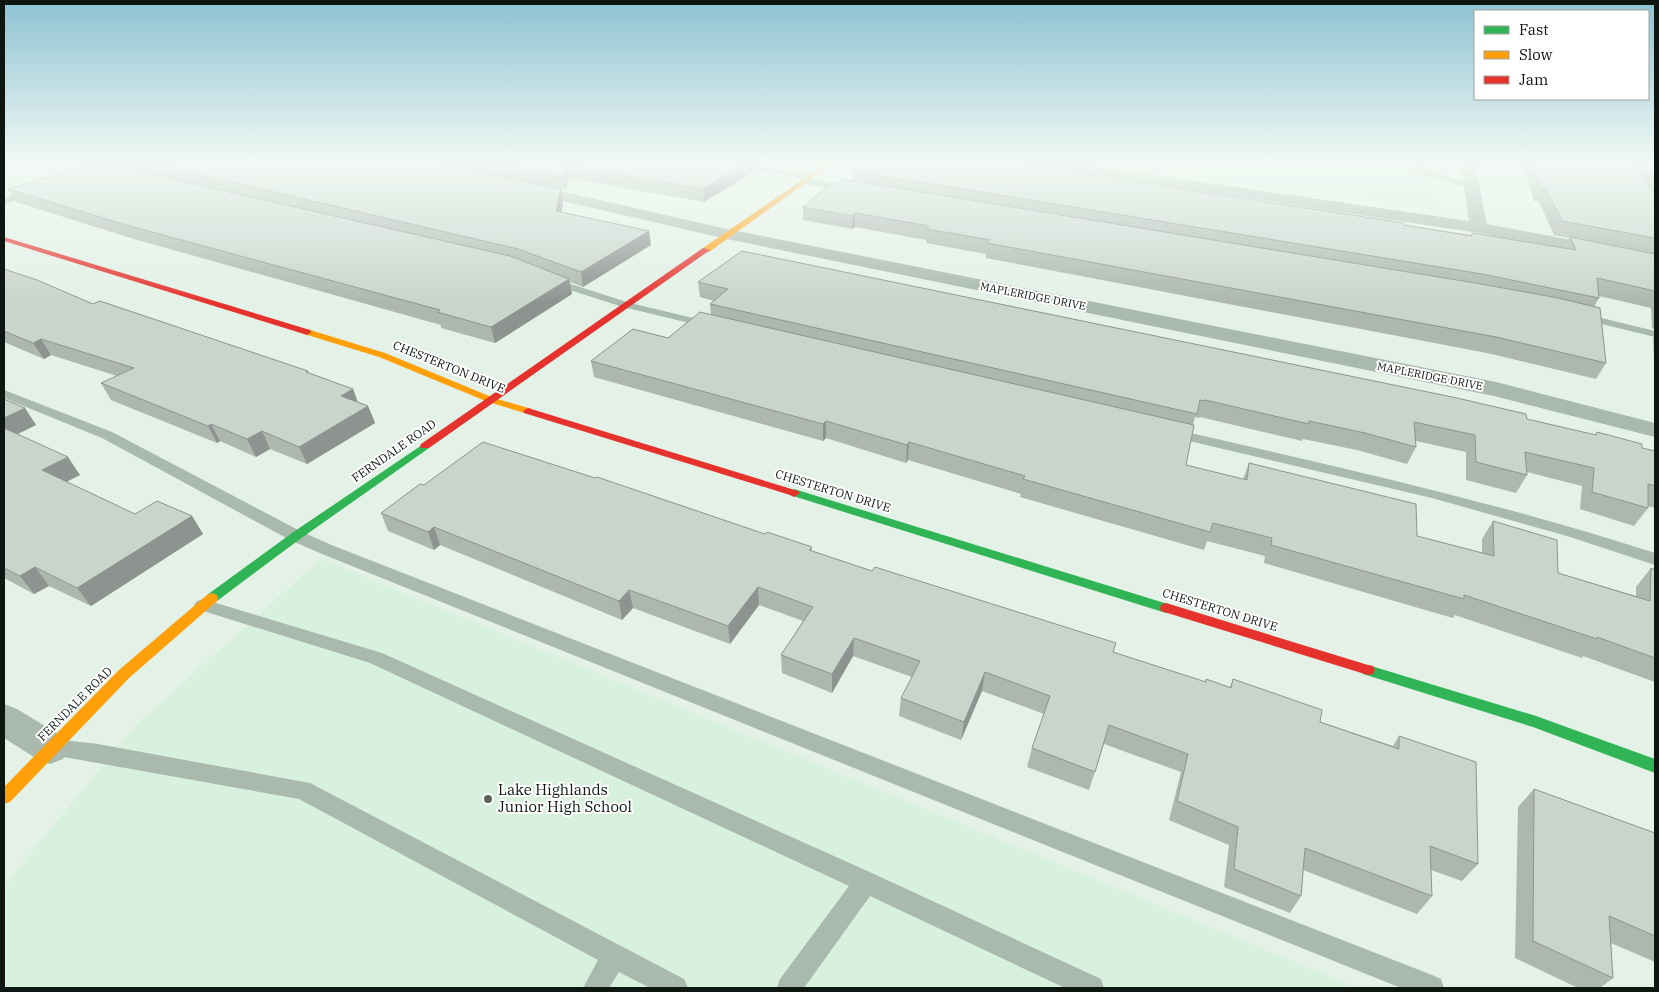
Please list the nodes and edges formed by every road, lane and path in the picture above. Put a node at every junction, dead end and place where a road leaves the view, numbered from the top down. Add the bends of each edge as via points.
1 (622, 210) edge
2 (761, 210) edge
3 (1360, 210) edge
4 (1476, 210) edge
5 (1479, 228) junction
6 (726, 234) junction
7 (4, 239) edge
8 (1655, 262) edge
9 (541, 276) edge
10 (626, 305) junction
11 (1569, 313) edge
12 (724, 328) edge
13 (1655, 334) edge
14 (4, 394) edge
15 (491, 400) junction
16 (1162, 430) edge
17 (1655, 430) edge
18 (296, 536) junction
19 (1655, 559) edge
20 (202, 605) junction
21 (4, 719) edge
22 (50, 748) junction
23 (1655, 766) edge
24 (4, 797) edge
25 (866, 882) junction
26 (614, 957) junction
27 (594, 988) edge
28 (675, 988) edge
29 (789, 988) edge
30 (1092, 988) edge
31 (1432, 988) edge

1 - 6 street, MAPLERIDGE DRIVE
2 - 6 street, FERNDALE ROAD
3 - 5 street
4 - 5 street
5 - 8 street
6 - 10 street, FERNDALE ROAD
6 - 17 street, MAPLERIDGE DRIVE via 1496,389
7 - 15 street, CHESTERTON DRIVE via 382,355
9 - 10 lane
10 - 12 lane
10 - 15 street, FERNDALE ROAD
11 - 13 lane
14 - 18 lane via 107,435
15 - 18 street, FERNDALE ROAD
15 - 23 street, CHESTERTON DRIVE via 1536,722
16 - 19 lane via 1434,494 1573,532
18 - 20 street, FERNDALE ROAD
18 - 31 lane
20 - 22 street, FERNDALE ROAD via 124,674
20 - 25 lane via 376,658
21 - 22 street
22 - 24 street, FERNDALE ROAD
22 - 26 lane via 98,753 303,790
25 - 29 lane
25 - 30 lane
26 - 27 lane
26 - 28 lane

